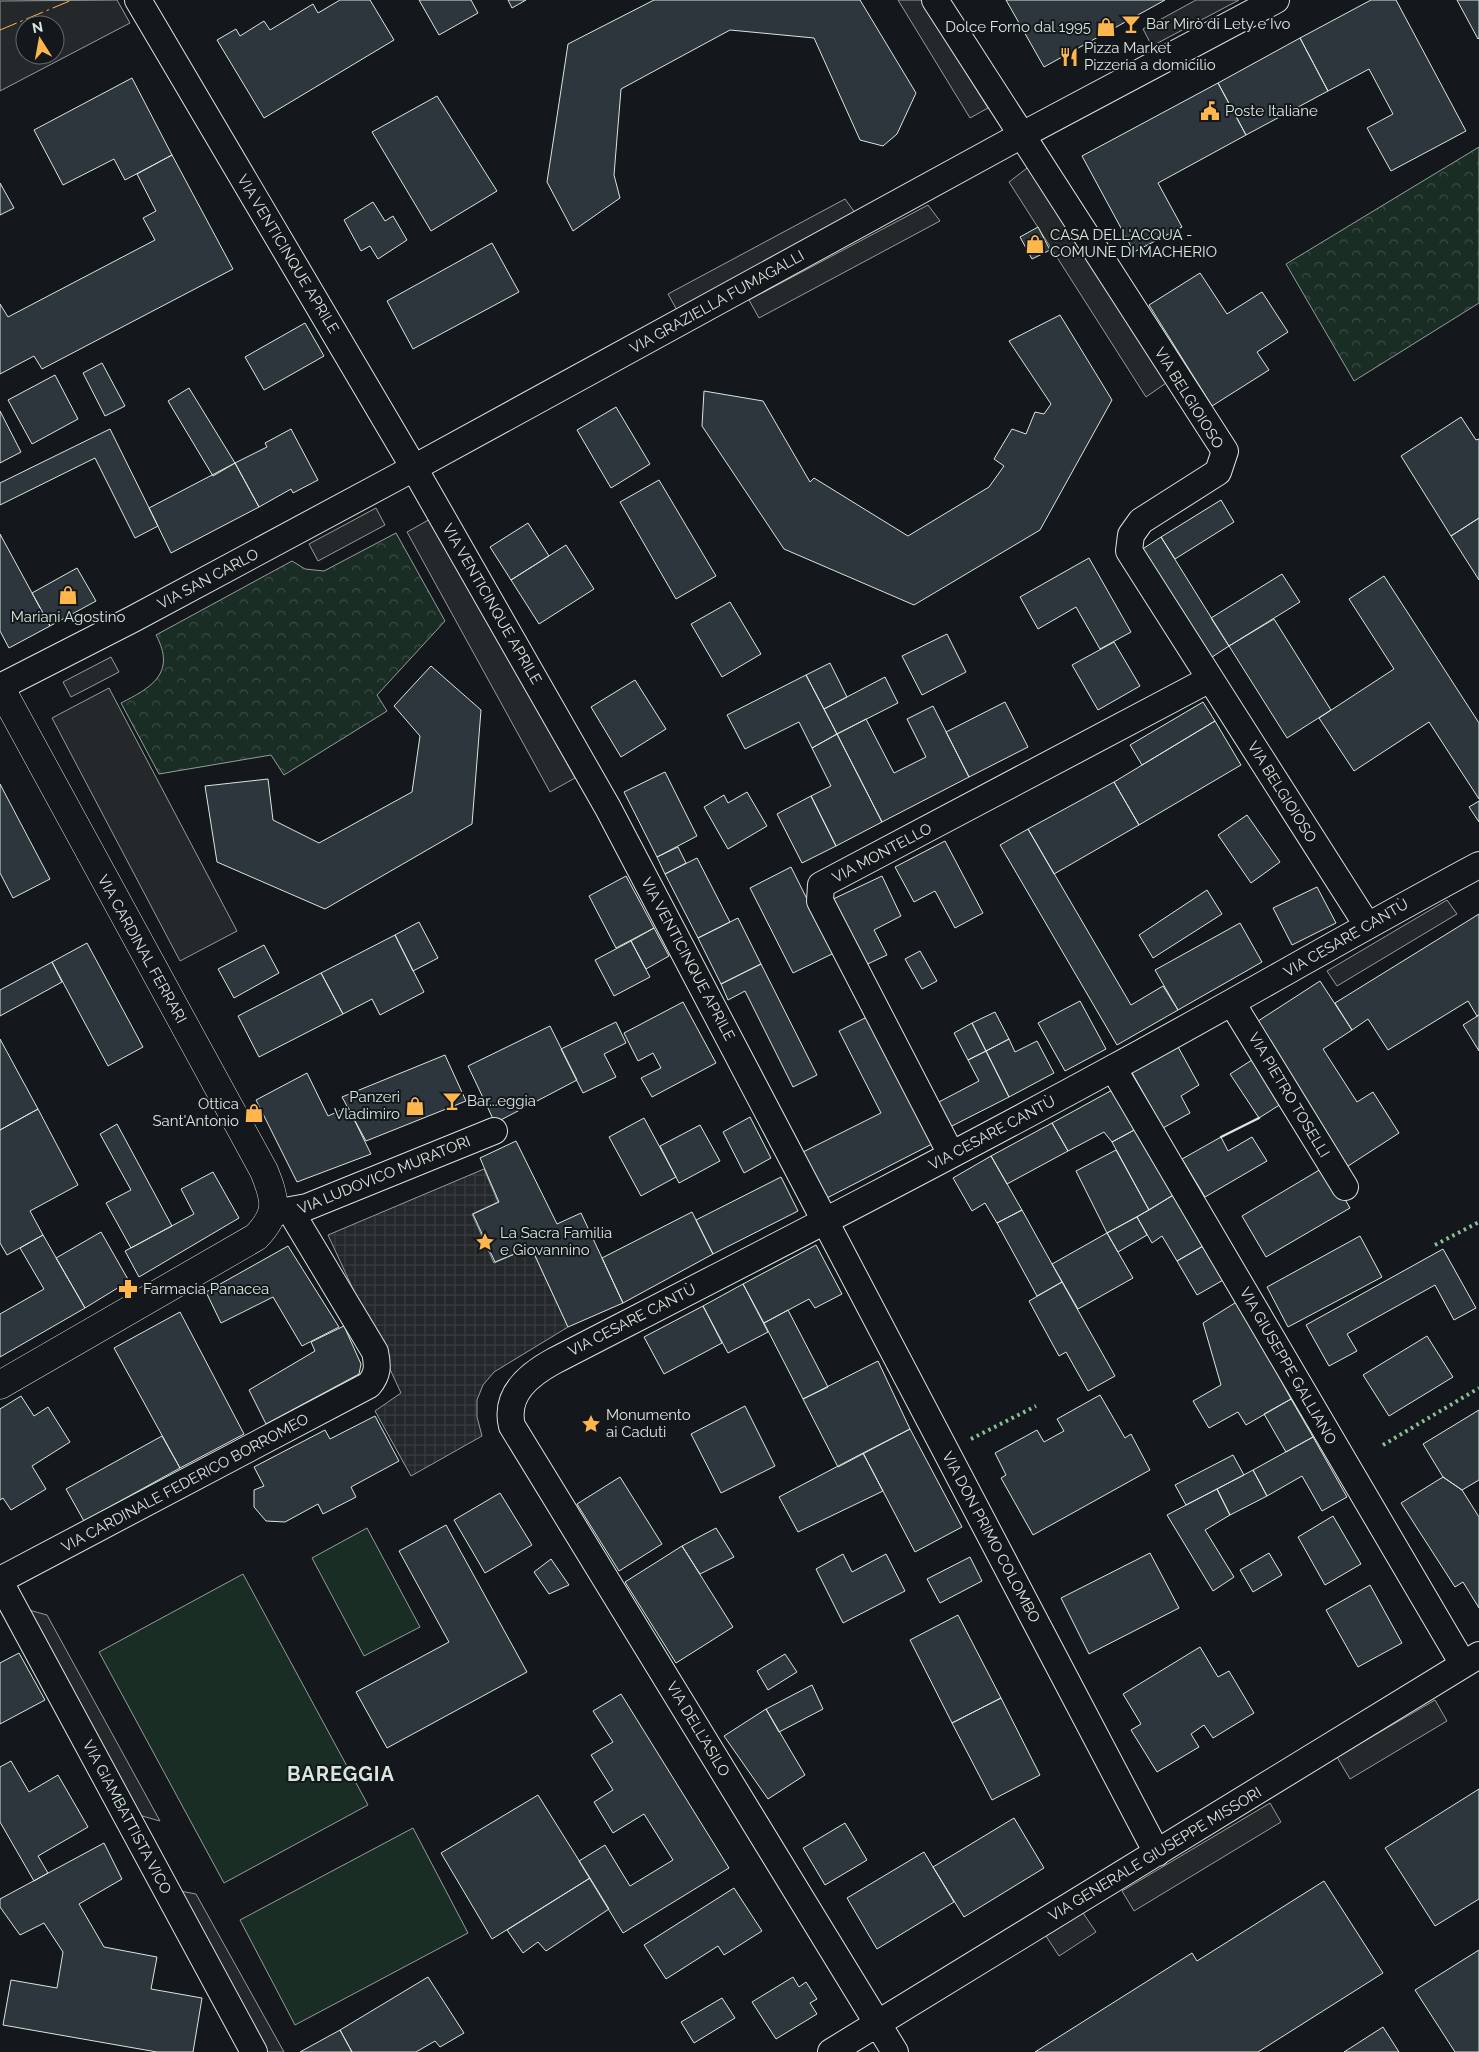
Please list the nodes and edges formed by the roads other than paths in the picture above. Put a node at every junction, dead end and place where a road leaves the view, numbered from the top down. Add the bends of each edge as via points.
1 (138, 0) edge
2 (935, 0) edge
3 (1276, 0) edge
4 (1021, 137) junction
5 (414, 468) junction
6 (1210, 679) junction
7 (0, 687) edge
8 (1479, 865) edge
9 (1366, 925) junction
10 (1232, 1003) junction
11 (1113, 1068) junction
12 (494, 1131) dead end
13 (952, 1154) junction
14 (1345, 1187) dead end
15 (282, 1213) junction
16 (825, 1220) junction
17 (0, 1385) edge
18 (511, 1404) joint
19 (0, 1581) edge
20 (1471, 1660) edge
21 (1157, 1853) junction
22 (877, 2023) junction
23 (254, 2052) edge
24 (831, 2052) edge
25 (895, 2052) edge

1 - 5 street, VIA VENTICINQUE APRILE
2 - 4 street, VIA BELGIOIOSO
3 - 4 street, VIA GRAZIELLA FUMAGALLI
4 - 5 street, VIA GRAZIELLA FUMAGALLI
4 - 6 street, VIA BELGIOIOSO via 1225,451 1218,472 1141,521 1131,535 1129,551
5 - 7 street, VIA SAN CARLO
5 - 16 street, VIA VENTICINQUE APRILE via 608,808
6 - 9 street, VIA BELGIOIOSO
6 - 13 street, VIA MONTELLO via 821,885 820,900
7 - 15 street, VIA CARDINAL FERRARI via 264,1171 272,1198
8 - 9 street, VIA CESARE CANTÙ
9 - 10 street, VIA CESARE CANTÙ
10 - 11 street, VIA CESARE CANTÙ
10 - 14 street, VIA PIETRO TOSELLI
11 - 13 street, VIA CESARE CANTÙ
11 - 20 street, VIA GIUSEPPE GALLIANO
12 - 15 street, VIA LUDOVICO MURATORI
13 - 16 street, VIA CESARE CANTÙ
15 - 17 street via 256,1237
15 - 19 street, VIA CARDINALE FEDERICO BORROMEO via 376,1352 378,1365 369,1385
16 - 18 street, VIA CESARE CANTÙ via 537,1370 517,1390
16 - 21 street, VIA DON PRIMO COLOMBO
18 - 22 street, VIA DELL'ASILO via 509,1416 512,1426
19 - 23 street, VIA GIAMBATTISTA VICO
20 - 21 street, VIA GENERALE GIUSEPPE MISSORI
21 - 22 street, VIA GENERALE GIUSEPPE MISSORI
22 - 24 street, VIA GENERALE GIUSEPPE MISSORI
22 - 25 street, VIA DELL'ASILO

